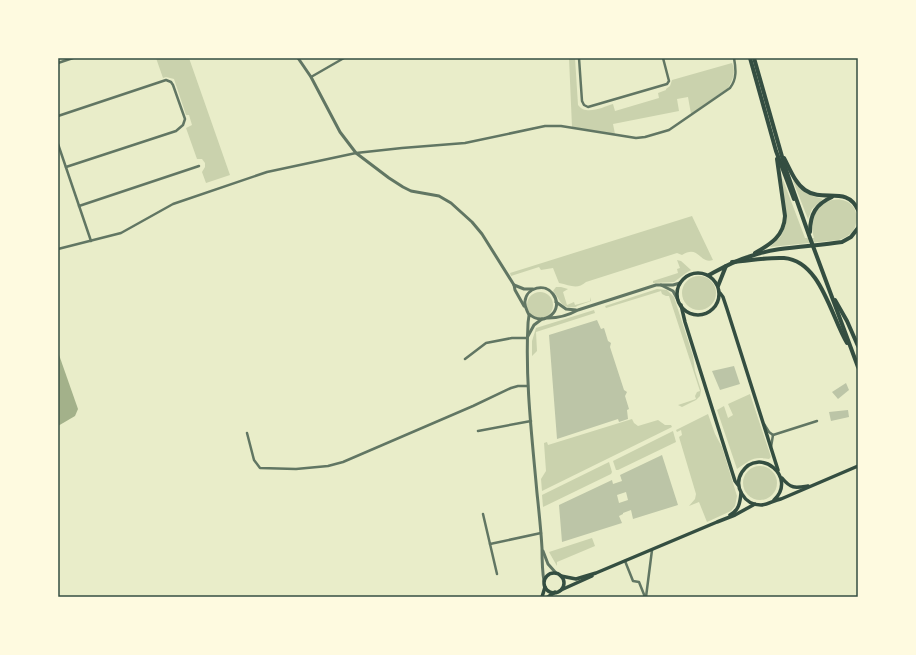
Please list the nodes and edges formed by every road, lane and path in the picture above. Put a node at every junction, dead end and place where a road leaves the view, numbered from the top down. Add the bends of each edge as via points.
1 (73, 58) edge
2 (298, 58) edge
3 (344, 58) edge
4 (579, 58) edge
5 (663, 58) edge
6 (734, 58) edge
7 (750, 58) edge
8 (754, 58) edge
9 (58, 63) edge
10 (311, 77) junction
11 (58, 116) edge
12 (58, 144) edge
13 (778, 150) junction
14 (356, 153) junction
15 (60, 154) edge
16 (199, 166) dead end
17 (66, 167) junction
18 (835, 195) junction
19 (79, 206) junction
20 (858, 210) edge
21 (858, 228) edge
22 (810, 238) junction
23 (91, 241) junction
24 (58, 249) edge
25 (749, 256) junction
26 (732, 262) junction
27 (726, 266) junction
28 (709, 275) junction
29 (680, 283) junction
30 (514, 285) junction
31 (660, 285) junction
32 (718, 286) junction
33 (533, 290) junction
34 (830, 292) junction
35 (720, 293) junction
36 (678, 300) junction
37 (556, 301) junction
38 (681, 305) junction
39 (525, 307) junction
40 (578, 310) junction
41 (529, 314) junction
42 (546, 318) junction
43 (542, 319) junction
44 (527, 338) junction
45 (858, 346) edge
46 (852, 350) junction
47 (465, 359) dead end
48 (858, 367) edge
49 (529, 386) junction
50 (532, 420) junction
51 (817, 421) dead end
52 (763, 423) junction
53 (478, 431) dead end
54 (247, 433) dead end
55 (773, 435) junction
56 (771, 447) junction
57 (858, 466) edge
58 (779, 473) junction
59 (781, 477) junction
60 (813, 485) junction
61 (739, 486) junction
62 (741, 492) junction
63 (774, 500) junction
64 (755, 504) junction
65 (483, 514) dead end
66 (723, 519) junction
67 (540, 533) junction
68 (490, 544) junction
69 (542, 549) junction
70 (652, 549) junction
71 (625, 561) junction
72 (556, 573) junction
73 (596, 573) junction
74 (498, 574) dead end
75 (562, 576) junction
76 (544, 581) junction
77 (545, 587) junction
78 (561, 590) junction
79 (556, 592) junction
80 (542, 597) edge
81 (548, 597) edge
82 (645, 597) edge

1 - 9 street
2 - 10 street
3 - 10 street
4 - 5 street via 582,101 588,107 667,84 669,81
6 - 14 street via 735,78 730,88 666,132 651,136 636,138 561,126 545,126 459,144
7 - 13 main road
8 - 13 main road
10 - 14 street via 340,132
11 - 17 street via 161,81 168,81 174,85 185,119 182,127 174,131
12 - 15 street
13 - 18 main road via 802,188 815,195
13 - 22 main road
13 - 25 main road via 784,226 777,238
14 - 23 street via 285,167 256,176 168,207 121,233
14 - 30 street via 403,187 439,196 451,203 482,234
15 - 17 street
16 - 19 street
17 - 19 street
18 - 20 main road via 848,198
18 - 22 main road via 813,211
19 - 23 street
21 - 25 main road via 851,238 842,242 782,249
22 - 34 main road
23 - 24 street
25 - 26 main road
26 - 27 main road
26 - 46 main road via 784,258 803,265 819,285
27 - 28 main road
27 - 32 main road
28 - 29 main road via 693,273
28 - 32 main road
29 - 31 street
29 - 36 main road
30 - 33 street
30 - 39 street
31 - 36 street via 670,289
31 - 40 street
32 - 35 main road
33 - 37 street via 548,290
33 - 39 street via 526,298
34 - 45 main road
34 - 46 main road
35 - 38 main road via 715,307 706,313 692,314
35 - 52 main road
36 - 38 main road
37 - 40 street via 566,309
37 - 42 street via 554,312
38 - 61 main road via 735,481
39 - 41 street
40 - 42 street via 556,318
41 - 43 street
41 - 44 street
42 - 43 street
43 - 44 street via 532,327
44 - 47 street via 486,343
44 - 49 street
46 - 48 main road
49 - 50 street
49 - 54 street via 511,388 344,462 328,466 296,469 260,468 254,460
50 - 53 street
50 - 67 street
51 - 55 street
52 - 55 street
52 - 56 main road
55 - 56 street
56 - 58 main road
57 - 60 main road
58 - 59 main road
58 - 61 main road via 767,463 752,464 742,472
59 - 60 main road via 788,485 794,487
59 - 63 main road via 780,491
60 - 63 main road
61 - 62 main road
62 - 64 main road via 746,500
62 - 66 main road via 737,508 733,514
63 - 64 main road via 765,504
64 - 66 main road
65 - 68 street
66 - 70 main road
67 - 68 street
67 - 69 street
68 - 74 street
69 - 72 street via 548,564
69 - 76 street
70 - 71 main road
70 - 82 street
71 - 73 main road
71 - 82 street via 633,581 639,582
72 - 75 main road
72 - 76 main road via 548,575
73 - 75 main road via 576,578
73 - 78 main road
75 - 78 main road via 564,583
76 - 77 main road
77 - 79 main road via 550,592
77 - 80 main road
78 - 79 main road
79 - 81 main road

